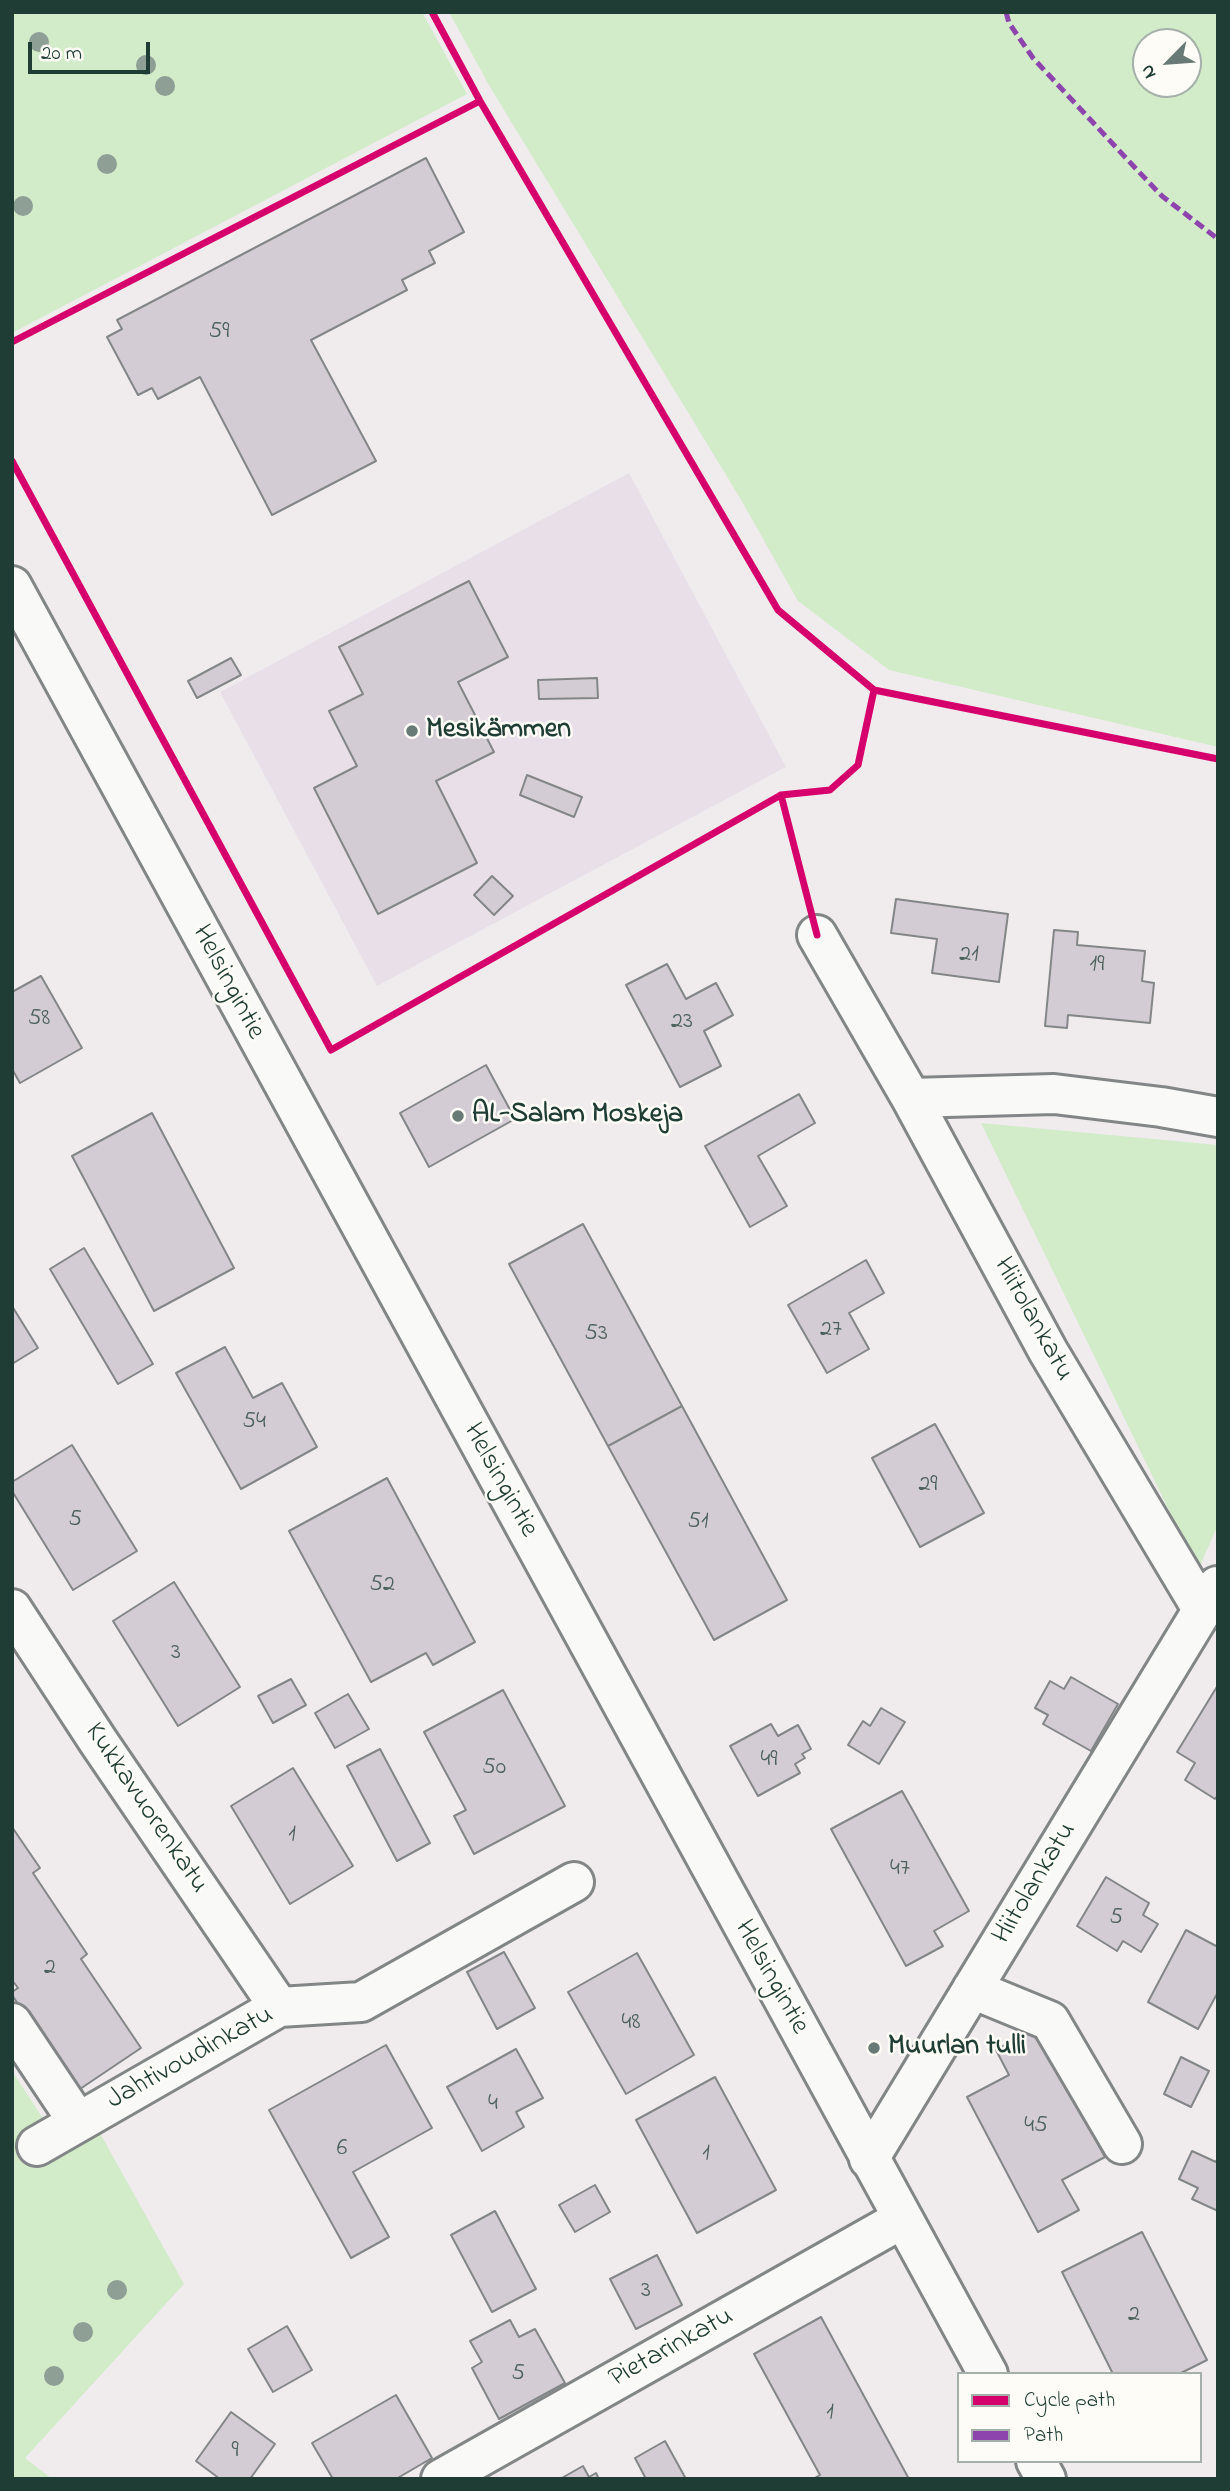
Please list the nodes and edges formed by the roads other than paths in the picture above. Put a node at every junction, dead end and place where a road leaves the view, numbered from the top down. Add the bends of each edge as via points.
1 (12, 586) edge
2 (817, 935) dead end
3 (911, 1098) junction
4 (1218, 1118) edge
5 (1210, 1597) edge
6 (14, 1617) edge
7 (574, 1882) dead end
8 (972, 1989) junction
9 (279, 2007) junction
10 (12, 2023) edge
11 (78, 2122) junction
12 (1122, 2144) dead end
13 (37, 2146) dead end
14 (869, 2159) junction
15 (902, 2219) junction
16 (987, 2372) edge
17 (1037, 2463) edge
18 (441, 2479) edge
19 (1046, 2479) edge

1 - 14 street, Helsingintie
2 - 3 street, Hiitolankatu
3 - 4 street via 1054,1094
3 - 5 street, Hiitolankatu via 1048,1351
5 - 8 street, Hiitolankatu
6 - 9 street, Kukkavuorenkatu
7 - 9 street, Jahtivoudinkatu via 361,2002
8 - 12 street via 1050,2021
8 - 14 street, Hiitolankatu
9 - 11 street, Jahtivoudinkatu
10 - 11 street
11 - 13 street, Jahtivoudinkatu
14 - 15 street, Helsingintie
15 - 16 street, Helsingintie
15 - 18 street, Pietarinkatu
17 - 19 street

